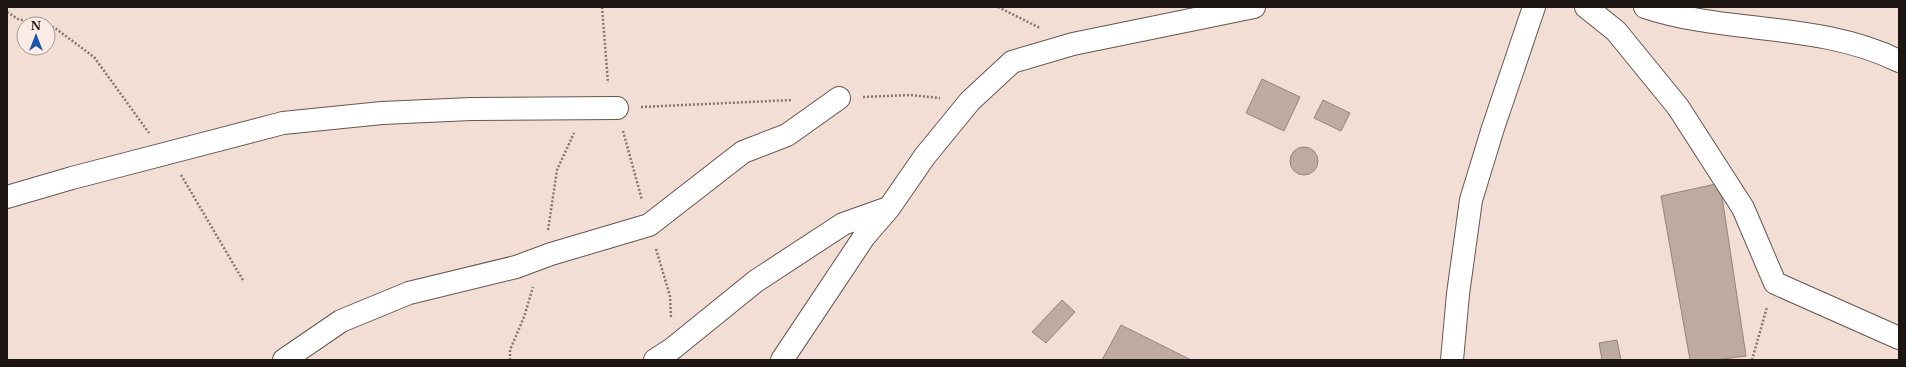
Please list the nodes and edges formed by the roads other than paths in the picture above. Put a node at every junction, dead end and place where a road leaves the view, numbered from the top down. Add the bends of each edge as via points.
1 (1254, 7) edge
2 (1534, 7) edge
3 (1586, 7) edge
4 (1645, 7) edge
5 (1899, 61) edge
6 (839, 98) dead end
7 (617, 108) road end
8 (7, 197) edge
9 (889, 208) junction
10 (1899, 338) edge
11 (664, 354) edge
12 (284, 360) edge
13 (782, 360) edge
14 (1452, 360) edge

1 - 9 street via 1073,44 1012,62 970,101 925,156
2 - 14 street via 1493,128 1472,200 1458,294
3 - 10 street via 1616,31 1678,107 1743,208 1775,283
4 - 5 street via 1669,15 1805,34 1879,51
6 - 12 street via 787,135 743,152 649,225 516,267 409,292 341,321
7 - 8 street via 471,109 382,113 283,123
9 - 11 street via 836,228 756,281
9 - 13 street via 864,237

